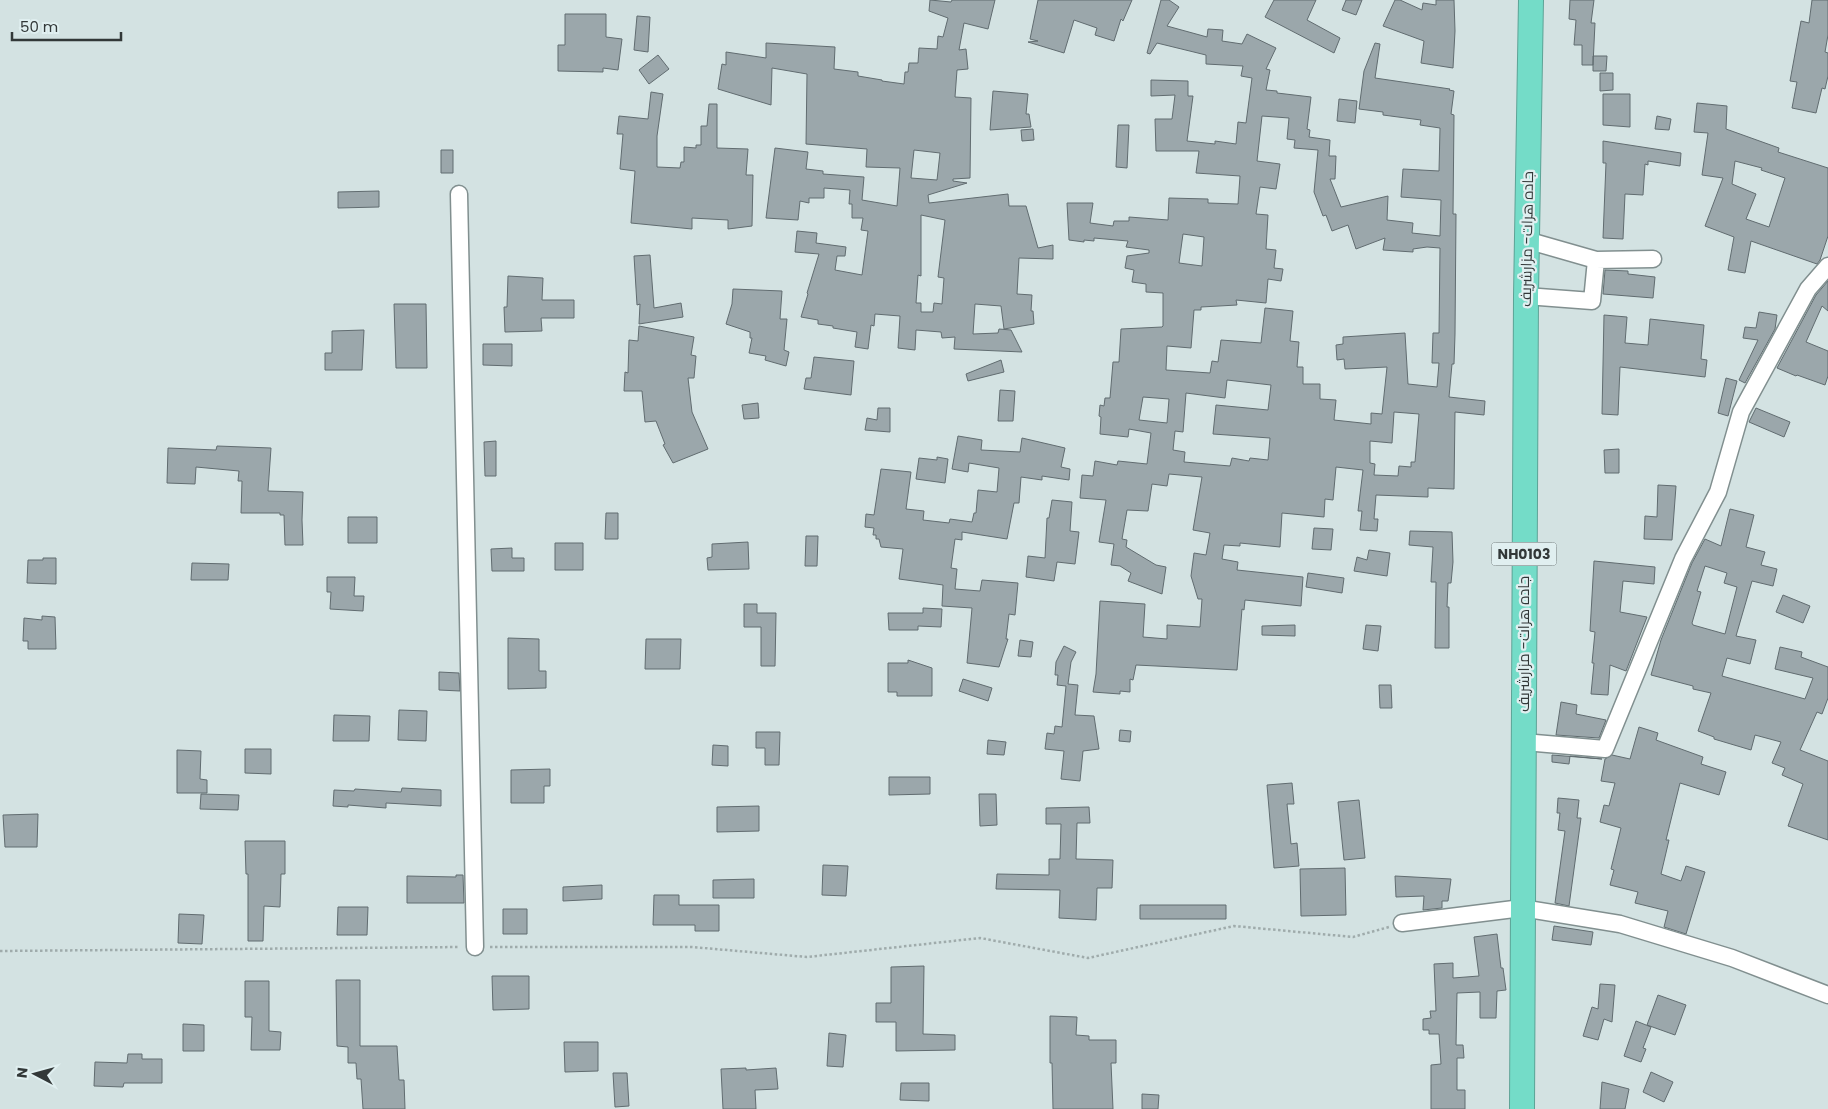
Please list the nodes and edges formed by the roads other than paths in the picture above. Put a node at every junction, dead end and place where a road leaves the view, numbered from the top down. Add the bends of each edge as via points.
1 (1531, 0) edge
2 (459, 194) dead end
3 (1526, 240) junction
4 (1653, 259) dead end
5 (1596, 260) junction
6 (1828, 266) edge
7 (1526, 296) junction
8 (1523, 742) junction
9 (1522, 908) junction
10 (1402, 923) road end
11 (475, 947) road end
12 (1828, 995) edge
13 (1522, 1109) edge

1 - 3 highway, جاده هرات- مزارشریف / NH0103
2 - 11 street
3 - 5 street
3 - 7 highway, جاده هرات- مزارشریف / NH0103
4 - 5 street
5 - 7 street via 1592,301
6 - 8 street via 1808,288 1740,412 1718,492 1682,559 1605,748
7 - 8 highway, جاده هرات- مزارشریف / NH0103
8 - 9 highway, جاده هرات- مزارشریف / NH0103
9 - 10 street
9 - 12 street via 1620,924 1732,958
9 - 13 highway, جاده هرات- مزارشریف / NH0103

